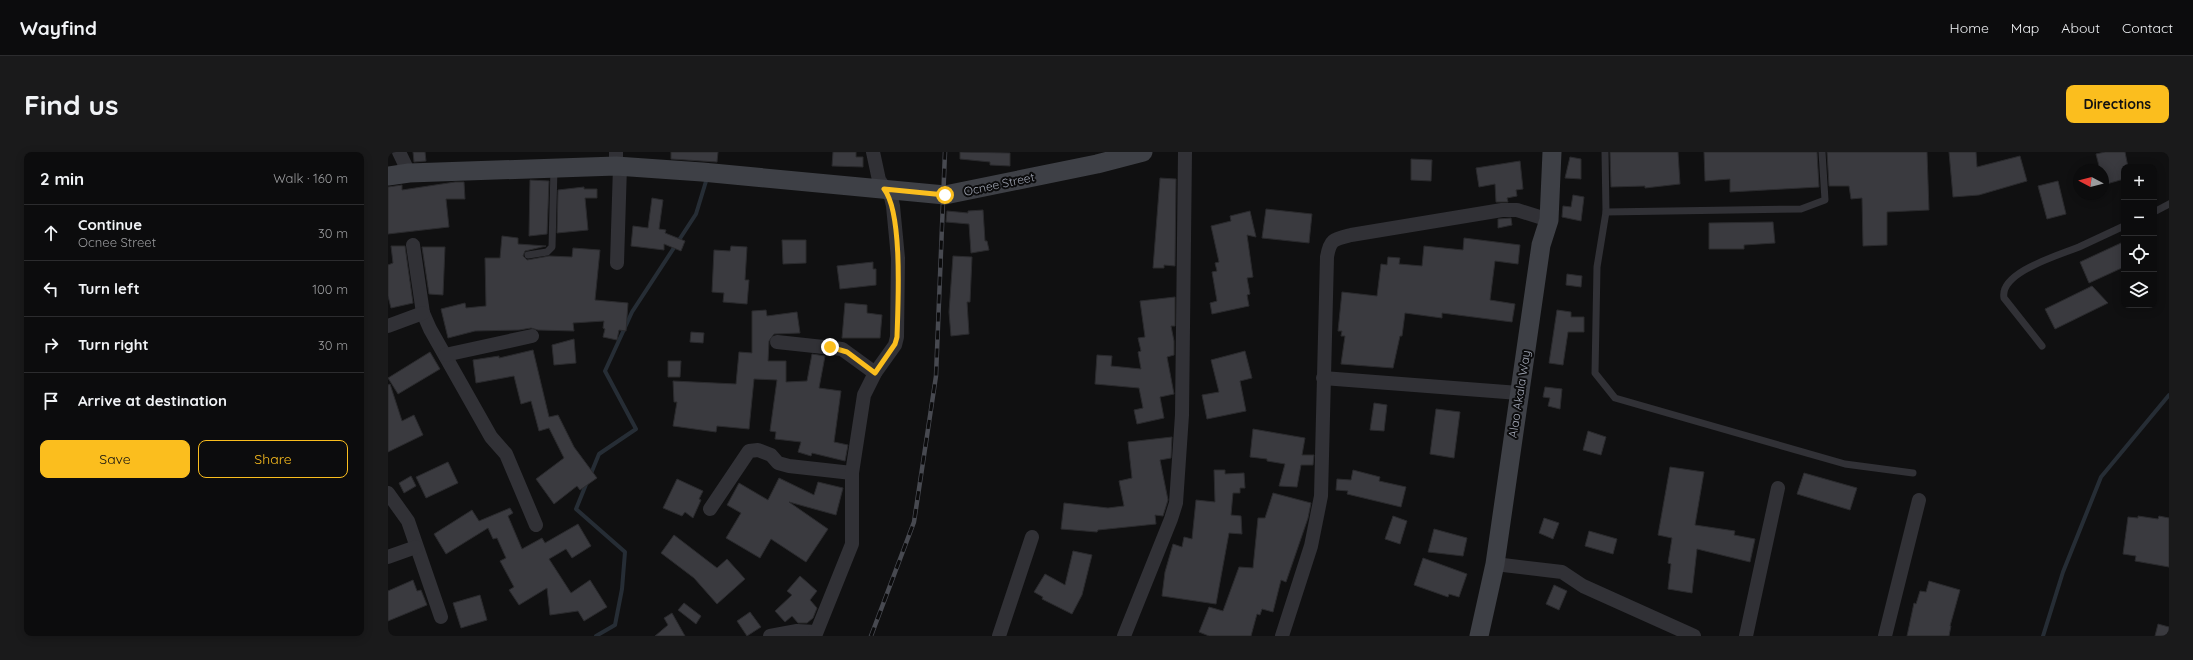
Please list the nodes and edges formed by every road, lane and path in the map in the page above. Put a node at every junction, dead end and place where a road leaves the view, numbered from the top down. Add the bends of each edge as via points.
1 (399, 152) edge
2 (873, 152) edge
3 (1143, 152) edge
4 (1185, 152) edge
5 (1552, 152) edge
6 (1605, 152) edge
7 (1822, 152) edge
8 (1096, 158) edge
9 (617, 161) edge
10 (554, 168) junction
11 (409, 173) junction
12 (388, 176) edge
13 (884, 189) junction
14 (2169, 204) edge
15 (2157, 210) edge
16 (1606, 212) junction
17 (1549, 220) junction
18 (2121, 227) edge
19 (413, 245) dead end
20 (528, 255) dead end
21 (617, 263) dead end
22 (423, 312) junction
23 (388, 326) edge
24 (532, 336) dead end
25 (777, 342) dead end
26 (2042, 346) dead end
27 (445, 355) junction
28 (875, 373) junction
29 (1323, 378) junction
30 (1519, 393) junction
31 (1914, 472) dead end
32 (852, 473) junction
33 (1778, 488) dead end
34 (388, 493) edge
35 (1919, 500) dead end
36 (710, 509) dead end
37 (536, 525) dead end
38 (1032, 538) dead end
39 (416, 546) junction
40 (388, 557) edge
41 (1495, 564) junction
42 (441, 617) dead end
43 (816, 634) edge
44 (770, 636) edge
45 (999, 636) edge
46 (1124, 636) edge
47 (1282, 636) edge
48 (1479, 636) edge
49 (1694, 636) edge
50 (1746, 636) edge
51 (1885, 636) edge

1 - 11 street
2 - 13 street
3 - 8 street, Ocnee Street
4 - 46 street via 1182,415 1176,503
5 - 17 street, Alao Akala Way
6 - 16 lane
7 - 16 lane via 1825,200 1801,209
8 - 13 street, Ocnee Street via 945,195
9 - 10 street, Ocnee Street
9 - 13 street, Ocnee Street via 734,176
9 - 21 street
10 - 11 street, Ocnee Street
10 - 20 lane via 552,247 547,252
11 - 12 street, Ocnee Street
13 - 28 street via 891,197 893,206 898,258 897,337
14 - 15 lane
16 - 31 lane via 1597,267 1595,373 1615,398 1845,464
17 - 29 street via 1517,210 1502,210 1334,238 1329,245 1327,257
17 - 30 street, Alao Akala Way via 1541,245
18 - 26 lane via 2079,247 2042,260 2010,280 2005,286 2004,298
19 - 22 street
22 - 23 street
22 - 27 street
24 - 27 street
25 - 28 street via 842,349
27 - 37 street via 491,437 506,454
28 - 32 street via 864,395
29 - 30 street
29 - 47 street via 1321,496 1311,546
30 - 41 street, Alao Akala Way
32 - 36 street via 789,466 778,463 770,455 758,450 749,452
32 - 43 street via 852,544
33 - 50 street
34 - 39 street via 408,521
35 - 51 street
38 - 45 street
39 - 40 street
39 - 42 street
41 - 48 street, Alao Akala Way
41 - 49 street via 1562,572 1583,586
43 - 44 street via 797,630

